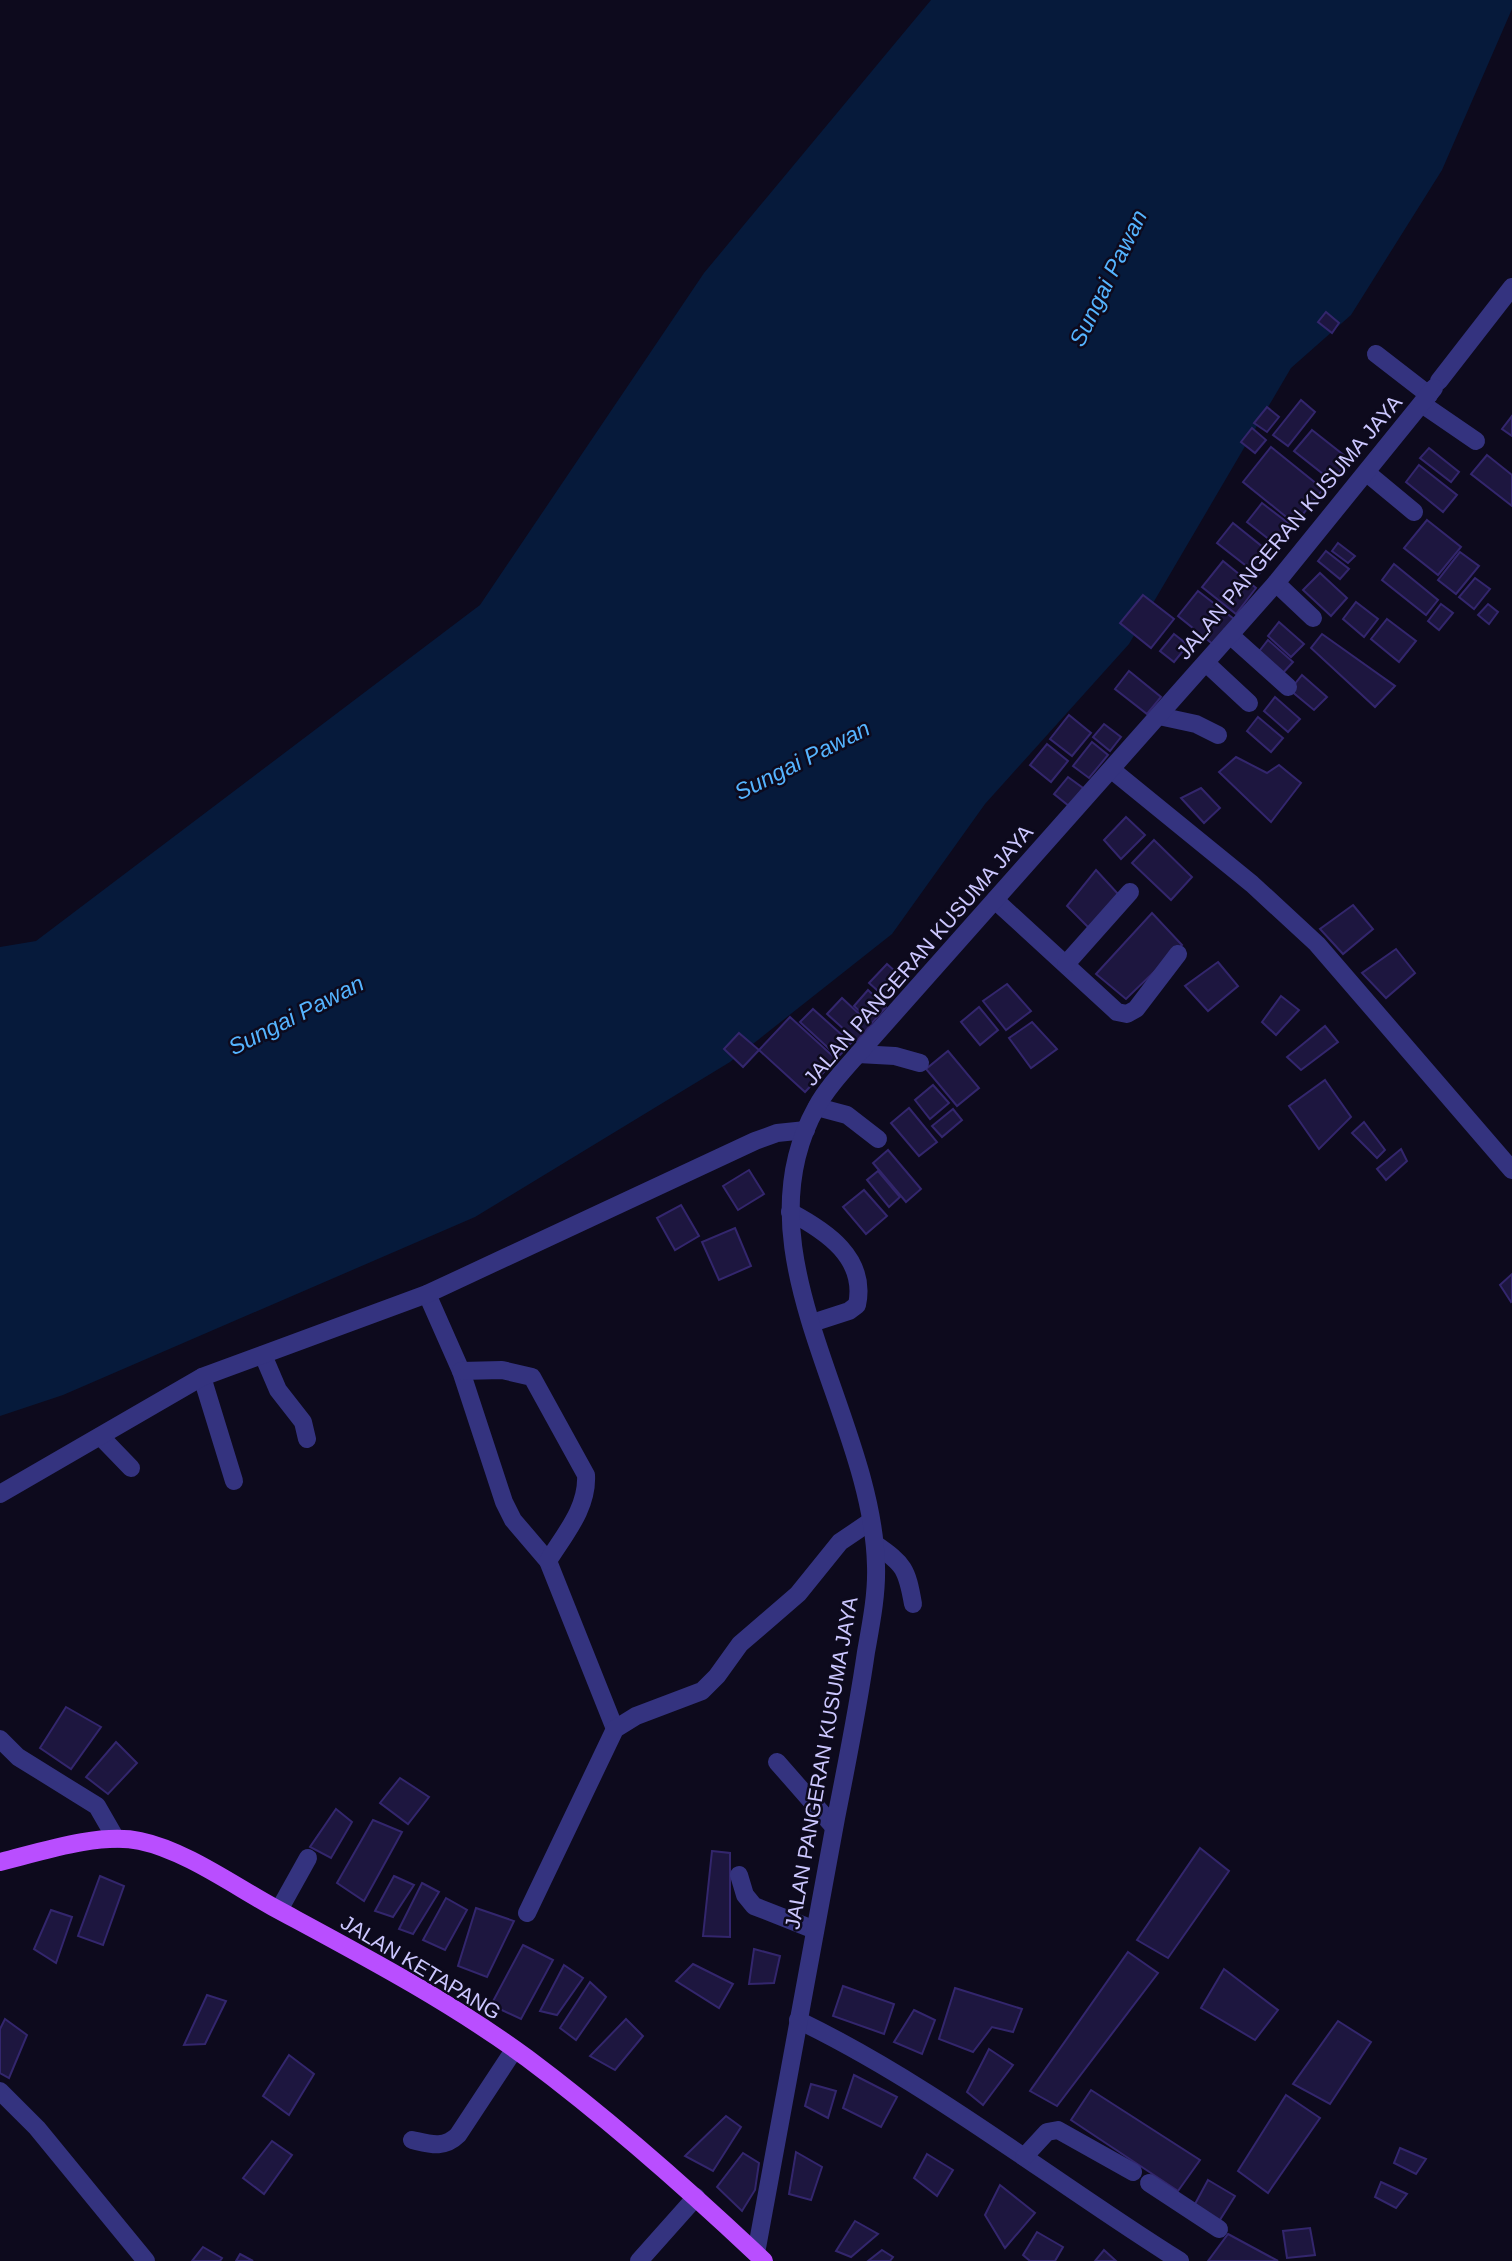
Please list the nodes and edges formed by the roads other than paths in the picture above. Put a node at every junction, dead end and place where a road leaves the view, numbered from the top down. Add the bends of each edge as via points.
1 (1512, 287) edge
2 (1376, 354) dead end
3 (1431, 392) junction
4 (1475, 441) dead end
5 (1367, 474) junction
6 (1414, 512) dead end
7 (1276, 583) junction
8 (1313, 618) dead end
9 (1230, 635) junction
10 (1206, 663) junction
11 (1288, 687) dead end
12 (1249, 704) dead end
13 (1159, 716) junction
14 (1218, 735) dead end
15 (1112, 770) junction
16 (1130, 892) dead end
17 (995, 900) junction
18 (1178, 954) dead end
19 (1066, 964) junction
20 (858, 1054) junction
21 (920, 1063) dead end
22 (817, 1107) junction
23 (806, 1130) junction
24 (878, 1139) dead end
25 (1512, 1170) edge
26 (790, 1212) junction
27 (427, 1294) junction
28 (812, 1323) junction
29 (262, 1355) junction
30 (461, 1371) junction
31 (202, 1377) junction
32 (102, 1438) junction
33 (307, 1440) dead end
34 (131, 1468) dead end
35 (234, 1481) dead end
36 (0, 1494) edge
37 (871, 1521) junction
38 (875, 1544) junction
39 (548, 1561) junction
40 (913, 1604) dead end
41 (615, 1729) junction
42 (0, 1739) edge
43 (777, 1762) dead end
44 (834, 1827) junction
45 (116, 1839) junction
46 (308, 1857) dead end
47 (0, 1862) edge
48 (739, 1875) dead end
49 (278, 1910) junction
50 (527, 1913) dead end
51 (815, 1930) junction
52 (798, 2020) junction
53 (514, 2050) junction
54 (0, 2091) edge
55 (412, 2140) dead end
56 (1024, 2157) junction
57 (1133, 2172) dead end
58 (1149, 2183) dead end
59 (696, 2197) junction
60 (1219, 2229) dead end
61 (760, 2257) edge
62 (146, 2261) edge
63 (639, 2261) edge
64 (1180, 2261) edge

1 - 3 street, JALAN PANGERAN KUSUMA JAYA
2 - 3 street
3 - 4 street
3 - 5 street, JALAN PANGERAN KUSUMA JAYA
5 - 6 street
5 - 7 street, JALAN PANGERAN KUSUMA JAYA
7 - 8 street
7 - 9 street, JALAN PANGERAN KUSUMA JAYA
9 - 10 street, JALAN PANGERAN KUSUMA JAYA
9 - 11 street
10 - 12 street
10 - 13 street, JALAN PANGERAN KUSUMA JAYA
13 - 14 street via 1196,724
13 - 15 street, JALAN PANGERAN KUSUMA JAYA
15 - 17 street, JALAN PANGERAN KUSUMA JAYA
15 - 25 street via 1252,884 1317,944
16 - 19 street
17 - 19 street
17 - 20 street, JALAN PANGERAN KUSUMA JAYA
18 - 19 street via 1136,1009 1127,1014 1101,999
20 - 21 street
20 - 22 street, JALAN PANGERAN KUSUMA JAYA
22 - 23 street, JALAN PANGERAN KUSUMA JAYA
22 - 24 street via 847,1115
23 - 26 street, JALAN PANGERAN KUSUMA JAYA via 793,1177
23 - 27 street via 755,1141
26 - 28 street, JALAN PANGERAN KUSUMA JAYA via 798,1276
26 - 28 street via 824,1231 839,1246 861,1287 858,1305
27 - 29 street
27 - 30 street
28 - 37 street, JALAN PANGERAN KUSUMA JAYA via 857,1455
29 - 31 street
29 - 33 street via 278,1390 303,1422
30 - 39 street via 504,1502 513,1520
30 - 39 street via 502,1370 532,1377 586,1475 581,1508
31 - 32 street
31 - 35 street
32 - 34 street
32 - 36 street
37 - 38 street, JALAN PANGERAN KUSUMA JAYA
37 - 41 street via 840,1542 799,1594 740,1644 702,1690
38 - 40 street via 901,1562
38 - 44 street, JALAN PANGERAN KUSUMA JAYA via 873,1613
39 - 41 street
41 - 50 street
42 - 45 street via 18,1757 97,1806
43 - 44 street
44 - 51 street, JALAN PANGERAN KUSUMA JAYA
45 - 47 main road, JALAN KETAPANG
45 - 49 main road, JALAN KETAPANG via 157,1845
46 - 49 street
48 - 51 street via 754,1906
49 - 53 main road, JALAN KETAPANG
51 - 52 street, JALAN PANGERAN KUSUMA JAYA
52 - 56 street via 887,2068
52 - 61 street, JALAN PANGERAN KUSUMA JAYA
53 - 55 street via 450,2143 440,2146
53 - 59 main road, JALAN KETAPANG
54 - 62 street via 37,2128
56 - 57 street via 1047,2132 1058,2130
56 - 64 street
58 - 60 street
59 - 61 main road, JALAN KETAPANG
59 - 63 street

